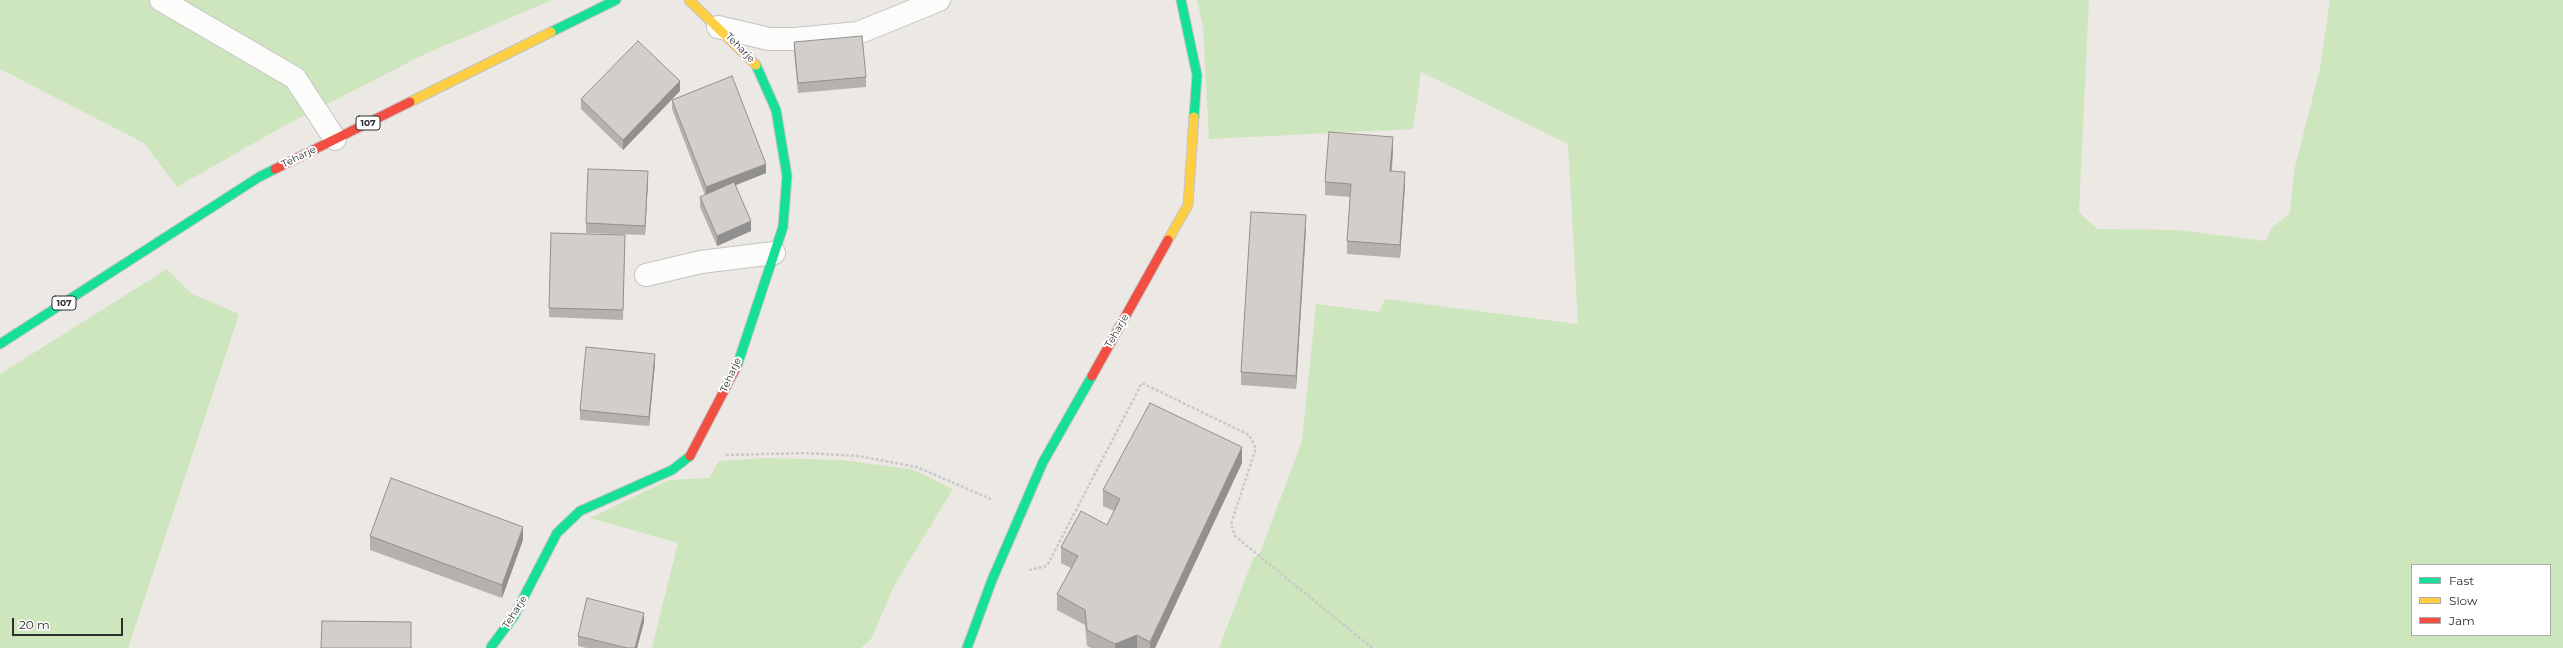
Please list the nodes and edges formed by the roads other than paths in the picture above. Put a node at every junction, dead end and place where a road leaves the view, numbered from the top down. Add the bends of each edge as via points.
1 (160, 0) edge
2 (616, 0) edge
3 (689, 0) edge
4 (939, 0) edge
5 (1181, 0) edge
6 (718, 27) junction
7 (336, 139) junction
8 (774, 253) junction
9 (646, 275) dead end
10 (0, 344) edge
11 (491, 646) dead end
12 (967, 648) edge

1 - 7 street via 295,78
2 - 7 street, Teharje / 107
3 - 6 street, Teharje
4 - 6 street, Teharje via 858,34 769,39
5 - 12 street, Teharje via 1197,75 1188,205 1043,462 1020,510
6 - 8 street, Teharje via 756,64 776,110 787,176 783,227
7 - 10 street, Teharje / 107 via 259,177
8 - 9 street via 700,262
8 - 11 street, Teharje via 734,374 691,455 672,470 580,511 557,533 514,616

